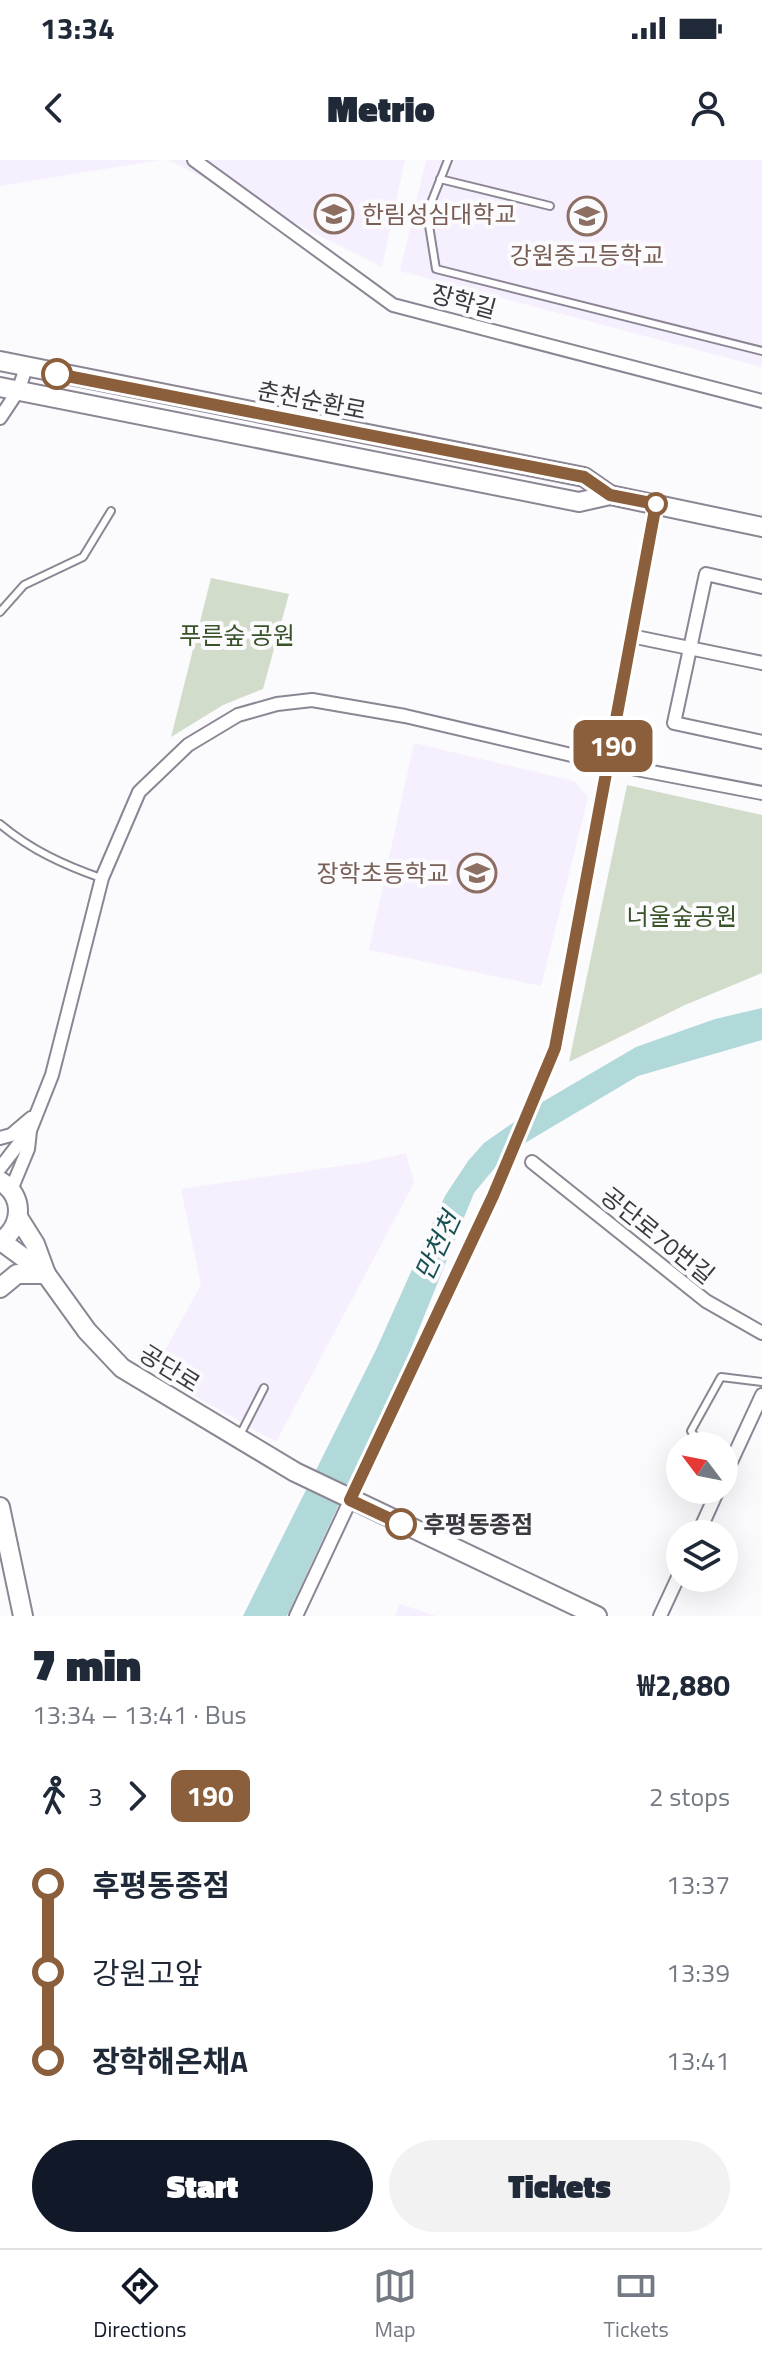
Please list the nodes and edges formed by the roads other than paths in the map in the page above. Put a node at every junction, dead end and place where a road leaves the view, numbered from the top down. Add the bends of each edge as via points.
1 (194, 160) edge
2 (448, 160) edge
3 (440, 179) junction
4 (550, 206) dead end
5 (762, 351) edge
6 (0, 361) edge
7 (26, 368) junction
8 (9, 389) edge
9 (762, 401) edge
10 (0, 418) edge
11 (610, 495) junction
12 (656, 504) junction
13 (111, 511) dead end
14 (762, 527) edge
15 (762, 587) edge
16 (0, 612) edge
17 (631, 636) junction
18 (688, 648) junction
19 (762, 663) edge
20 (762, 742) edge
21 (610, 764) junction
22 (762, 793) edge
23 (0, 824) edge
24 (102, 878) junction
25 (36, 1113) junction
26 (31, 1128) junction
27 (0, 1138) edge
28 (532, 1162) dead end
29 (0, 1168) edge
30 (6, 1185) edge
31 (18, 1217) junction
32 (1, 1241) edge
33 (46, 1274) junction
34 (0, 1288) edge
35 (762, 1333) edge
36 (762, 1382) edge
37 (264, 1388) dead end
38 (762, 1395) edge
39 (692, 1432) edge
40 (238, 1438) junction
41 (738, 1447) edge
42 (348, 1499) junction
43 (0, 1507) edge
44 (671, 1592) edge
45 (23, 1616) edge
46 (296, 1616) edge
47 (597, 1616) edge
48 (660, 1616) edge

1 - 9 street, 장학길 via 393,305
2 - 3 lane
3 - 4 lane
3 - 5 lane via 427,213 436,269
6 - 7 street, 춘천순환로
7 - 8 street
7 - 11 street, 춘천순환로 via 584,477
8 - 10 street
8 - 11 street, 춘천순환로 via 579,502
11 - 12 street, 춘천순환로
12 - 14 street, 춘천순환로
12 - 17 street
13 - 16 lane via 83,557 24,585
15 - 18 street via 706,574
17 - 18 street
17 - 21 street
18 - 19 street
18 - 20 street via 674,723
21 - 22 street
21 - 24 street via 405,716 312,700 277,704 238,715 188,745 139,792
21 - 42 street via 555,1048 493,1196
23 - 24 lane via 61,864
24 - 25 street via 52,1075
25 - 26 street
25 - 27 street
26 - 29 street
26 - 30 street via 28,1149
28 - 35 street, 공단로70번길 via 706,1301
30 - 31 street, 공단로 via 18,1203
31 - 32 street via 13,1231
31 - 33 street, 공단로
32 - 33 street, 공단로
33 - 34 street via 17,1274
33 - 40 street, 공단로 via 122,1368
36 - 39 lane via 721,1377
37 - 40 lane
38 - 41 street
40 - 42 street, 공단로
42 - 46 street
42 - 47 street
43 - 45 street
44 - 48 street

